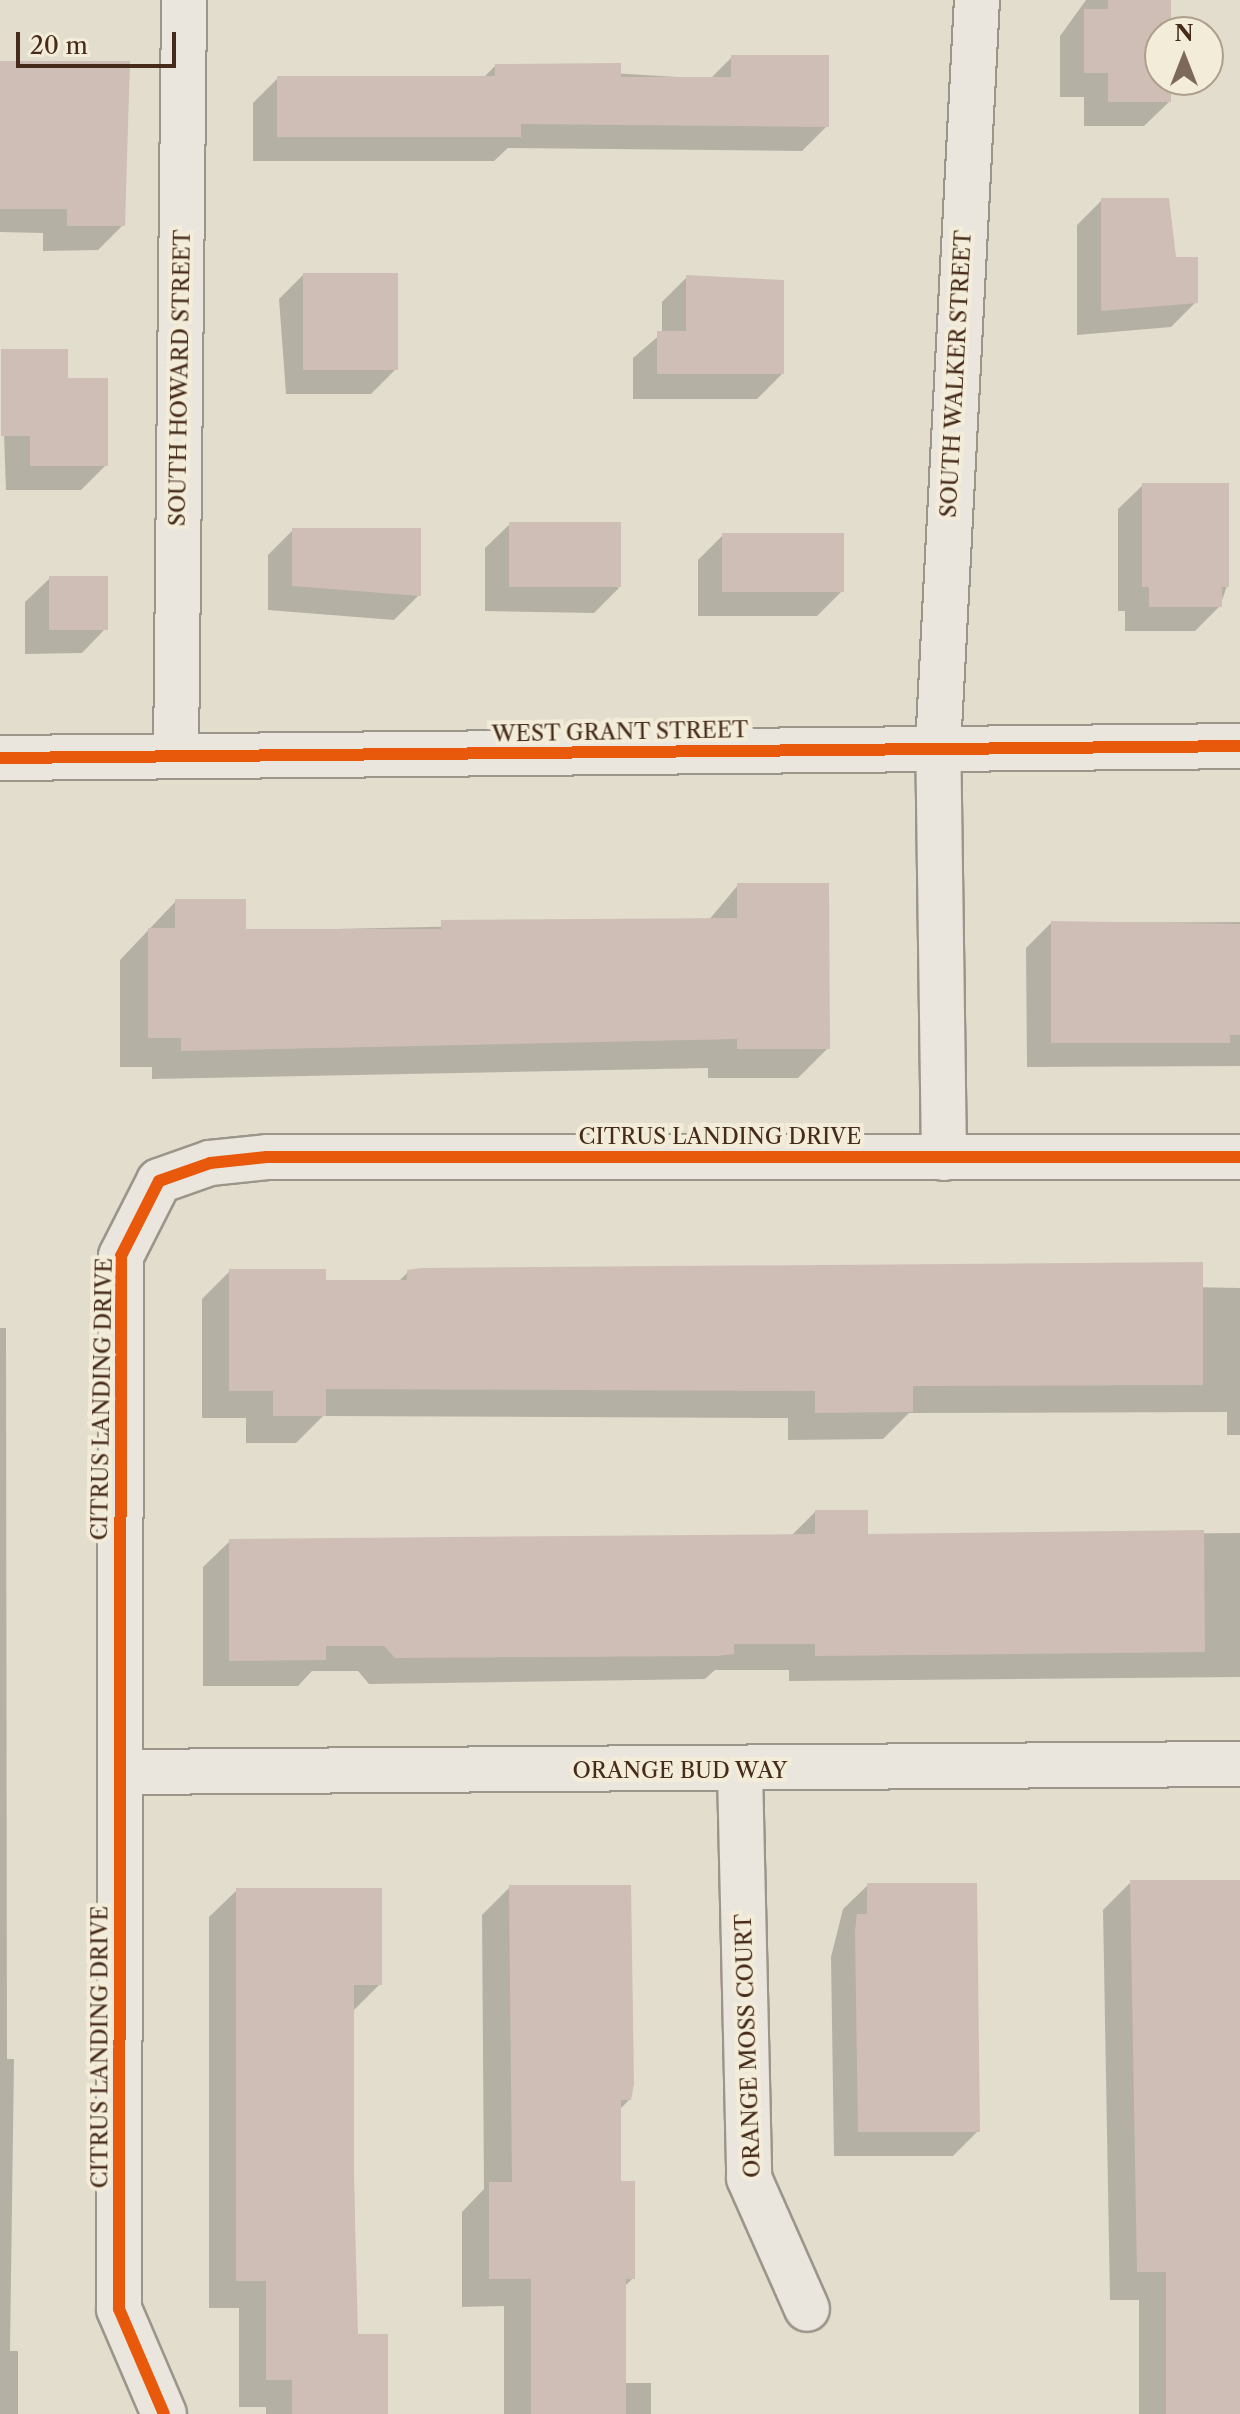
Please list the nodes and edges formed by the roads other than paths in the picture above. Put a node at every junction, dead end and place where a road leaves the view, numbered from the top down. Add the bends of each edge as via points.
1 (184, 0) edge
2 (977, 0) edge
3 (1240, 746) edge
4 (938, 748) junction
5 (176, 756) junction
6 (0, 758) edge
7 (1240, 1157) edge
8 (944, 1158) junction
9 (1240, 1764) edge
10 (740, 1771) junction
11 (120, 1772) junction
12 (807, 2309) dead end
13 (164, 2414) edge

1 - 5 street, SOUTH HOWARD STREET
2 - 4 street, SOUTH WALKER STREET
3 - 4 street, WEST GRANT STREET
4 - 5 street, WEST GRANT STREET
4 - 8 street, SOUTH WALKER STREET
5 - 6 street, WEST GRANT STREET
7 - 8 street, CITRUS LANDING DRIVE
8 - 11 street, CITRUS LANDING DRIVE via 267,1157 210,1163 159,1181 121,1256
9 - 10 street, ORANGE BUD WAY
10 - 11 street, ORANGE BUD WAY
10 - 12 street, ORANGE MOSS COURT via 749,2178
11 - 13 street, CITRUS LANDING DRIVE via 119,2309

